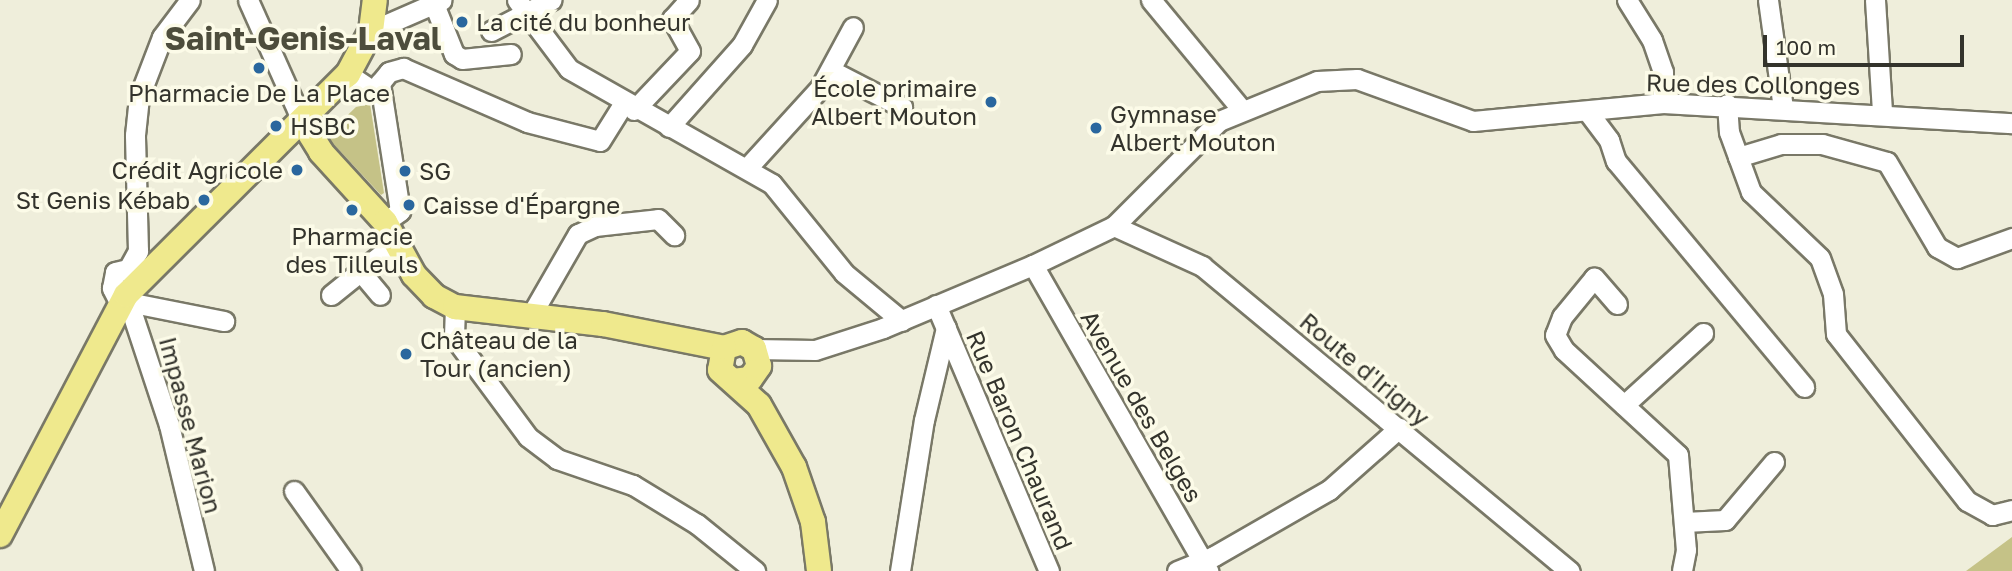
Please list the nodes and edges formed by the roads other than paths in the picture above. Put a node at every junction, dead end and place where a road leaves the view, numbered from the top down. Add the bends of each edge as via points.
1 (190, 0) edge
2 (248, 0) edge
3 (375, 0) edge
4 (551, 0) edge
5 (689, 0) edge
6 (767, 0) edge
7 (1151, 0) edge
8 (1627, 0) edge
9 (1768, 0) edge
10 (1875, 0) edge
11 (438, 2) edge
12 (520, 6) edge
13 (853, 27) dead end
14 (370, 31) junction
15 (491, 31) dead end
16 (511, 54) dead end
17 (832, 71) junction
18 (348, 74) junction
19 (382, 97) junction
20 (1663, 103) junction
21 (1727, 104) junction
22 (629, 107) junction
23 (902, 107) dead end
24 (1783, 108) junction
25 (1242, 110) junction
26 (1882, 111) junction
27 (1588, 112) junction
28 (302, 121) junction
29 (2012, 122) edge
30 (669, 127) junction
31 (1738, 157) junction
32 (748, 167) junction
33 (1114, 226) junction
34 (391, 232) junction
35 (674, 235) dead end
36 (2012, 237) edge
37 (1033, 265) junction
38 (360, 271) junction
39 (136, 272) junction
40 (331, 295) dead end
41 (380, 295) dead end
42 (126, 301) junction
43 (1617, 304) dead end
44 (936, 305) junction
45 (455, 307) junction
46 (530, 317) junction
47 (225, 321) dead end
48 (902, 321) junction
49 (946, 328) junction
50 (1703, 334) dead end
51 (740, 364) junction
52 (1804, 387) dead end
53 (1624, 405) junction
54 (1399, 428) junction
55 (1774, 462) dead end
56 (295, 491) dead end
57 (2012, 510) edge
58 (1684, 522) junction
59 (0, 535) edge
60 (1205, 565) edge
61 (204, 571) edge
62 (351, 571) edge
63 (755, 571) edge
64 (819, 571) edge
65 (900, 571) edge
66 (1049, 571) edge
67 (1177, 571) edge
68 (1570, 571) edge
69 (1682, 571) edge

1 - 39 street via 162,37 139,97
2 - 28 street
3 - 14 main road
4 - 12 street
5 - 22 street via 672,19 690,51
6 - 30 street via 742,45
7 - 25 street
8 - 20 street via 1652,40 1662,72
9 - 24 street
10 - 26 street
11 - 14 street
11 - 16 street via 454,54 462,59
12 - 15 street
12 - 22 street via 569,69
13 - 17 street
14 - 18 main road
17 - 23 street
17 - 32 street
18 - 19 street
18 - 28 main road
19 - 22 street via 385,77 404,68 527,122 600,141
19 - 34 street via 400,211
20 - 21 street, Rue des Collonges
20 - 27 street, Rue des Collonges
21 - 24 street, Rue des Collonges
21 - 31 street
22 - 30 street
24 - 26 street, Rue des Collonges
25 - 27 street, Rue des Collonges via 1337,78 1387,87 1474,121
25 - 33 street, Rue des Collonges via 1209,129
26 - 29 street, Rue des Collonges
27 - 52 street via 1609,140 1616,161
28 - 34 main road via 321,152
28 - 39 main road
30 - 32 street
31 - 36 street via 1781,144 1822,144 1887,162 1937,247 1957,258
31 - 57 street via 1751,192 1820,258 1833,294 1836,334 1967,501 1992,515
32 - 48 street via 778,189 844,273
33 - 37 street, Rue des Collonges
33 - 54 street, Route d'Irigny via 1202,266
34 - 38 street
34 - 45 main road via 414,275 434,296
35 - 46 street via 658,219 595,226 578,234
37 - 44 street, Rue des Collonges
37 - 60 street, Avenue des Belges
38 - 40 street
38 - 41 street
39 - 42 main road
42 - 47 street
42 - 59 main road
42 - 61 street, Impasse Marion
43 - 53 street via 1594,278 1562,317 1555,335 1564,350
44 - 48 street, Rue des Collonges
44 - 49 street, Rue Baron Chaurand
45 - 46 main road
45 - 63 street via 454,337 528,437 557,459 633,485 696,524
46 - 51 main road via 603,324
48 - 51 street, Rue des Collonges via 815,350 786,350
49 - 65 street via 924,421
49 - 66 street, Rue Baron Chaurand
50 - 53 street
51 - 64 main road via 805,494
53 - 58 street via 1678,455
54 - 60 street via 1329,489
54 - 68 street, Route d'Irigny
55 - 58 street via 1725,520
56 - 62 street
58 - 69 street
60 - 67 street

